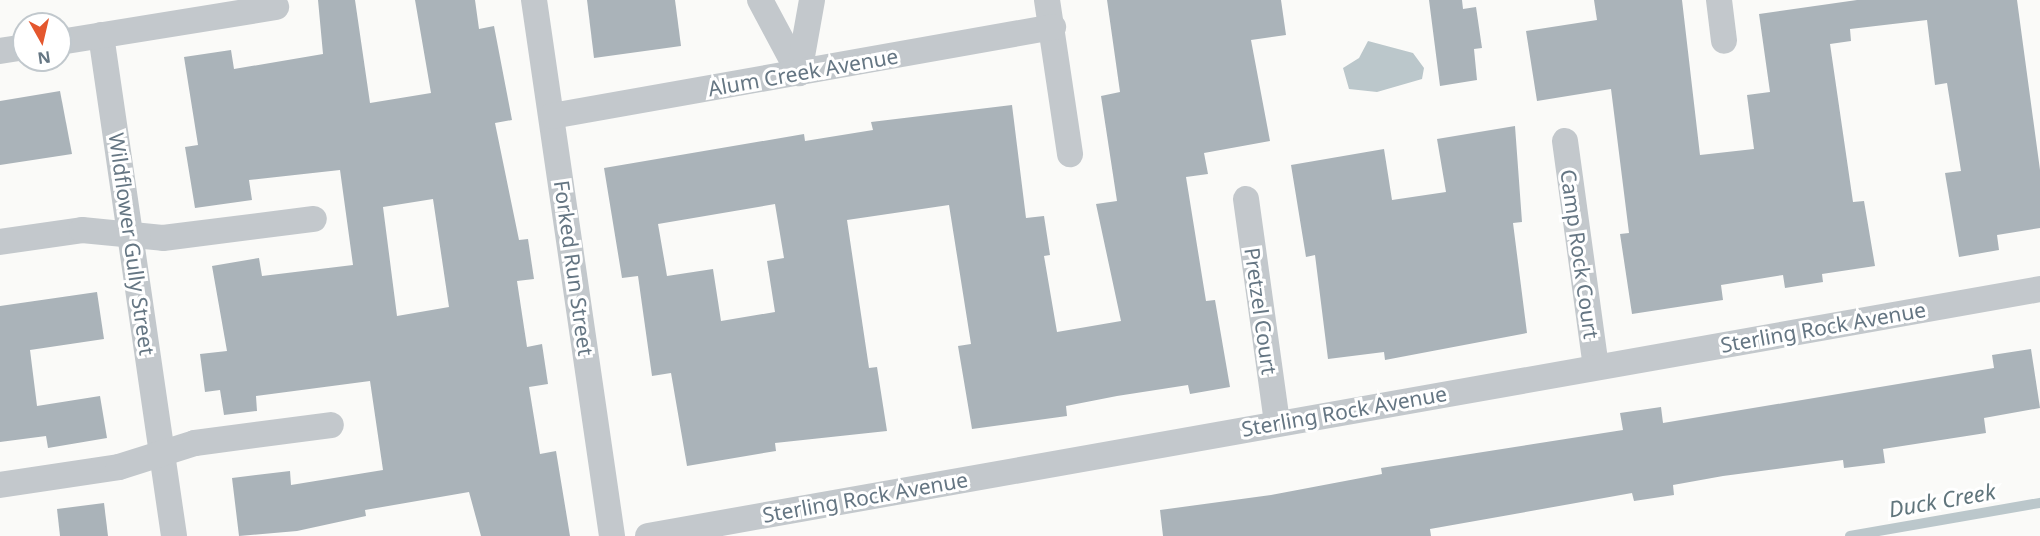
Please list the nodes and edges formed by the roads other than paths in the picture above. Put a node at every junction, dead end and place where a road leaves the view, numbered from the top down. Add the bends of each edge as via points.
1 (534, 0) edge
2 (760, 0) edge
3 (812, 0) edge
4 (1047, 0) edge
5 (1719, 0) edge
6 (276, 7) dead end
7 (1053, 27) junction
8 (101, 35) junction
9 (72, 40) edge
10 (1724, 41) dead end
11 (799, 73) junction
12 (552, 116) junction
13 (1565, 141) dead end
14 (1070, 154) dead end
15 (1246, 199) dead end
16 (314, 219) dead end
17 (131, 235) junction
18 (0, 242) edge
19 (2040, 289) edge
20 (1596, 366) junction
21 (1277, 423) junction
22 (331, 425) dead end
23 (162, 453) junction
24 (0, 485) edge
25 (174, 536) edge
26 (612, 536) edge
27 (648, 536) edge

1 - 12 street, Forked Run Street
2 - 11 street
3 - 11 street
4 - 7 street
5 - 10 street
6 - 8 street
7 - 11 street, Alum Creek Avenue
7 - 14 street
8 - 9 street
8 - 17 street, Wildflower Gully Street
11 - 12 street, Alum Creek Avenue
12 - 26 street, Forked Run Street
13 - 20 street, Camp Rock Court
15 - 21 street, Pretzel Court
16 - 17 street via 163,238
17 - 18 street via 82,230
17 - 23 street, Wildflower Gully Street
19 - 20 street, Sterling Rock Avenue
20 - 21 street, Sterling Rock Avenue
21 - 27 street, Sterling Rock Avenue
22 - 23 street via 195,443
23 - 24 street via 119,466
23 - 25 street, Wildflower Gully Street

